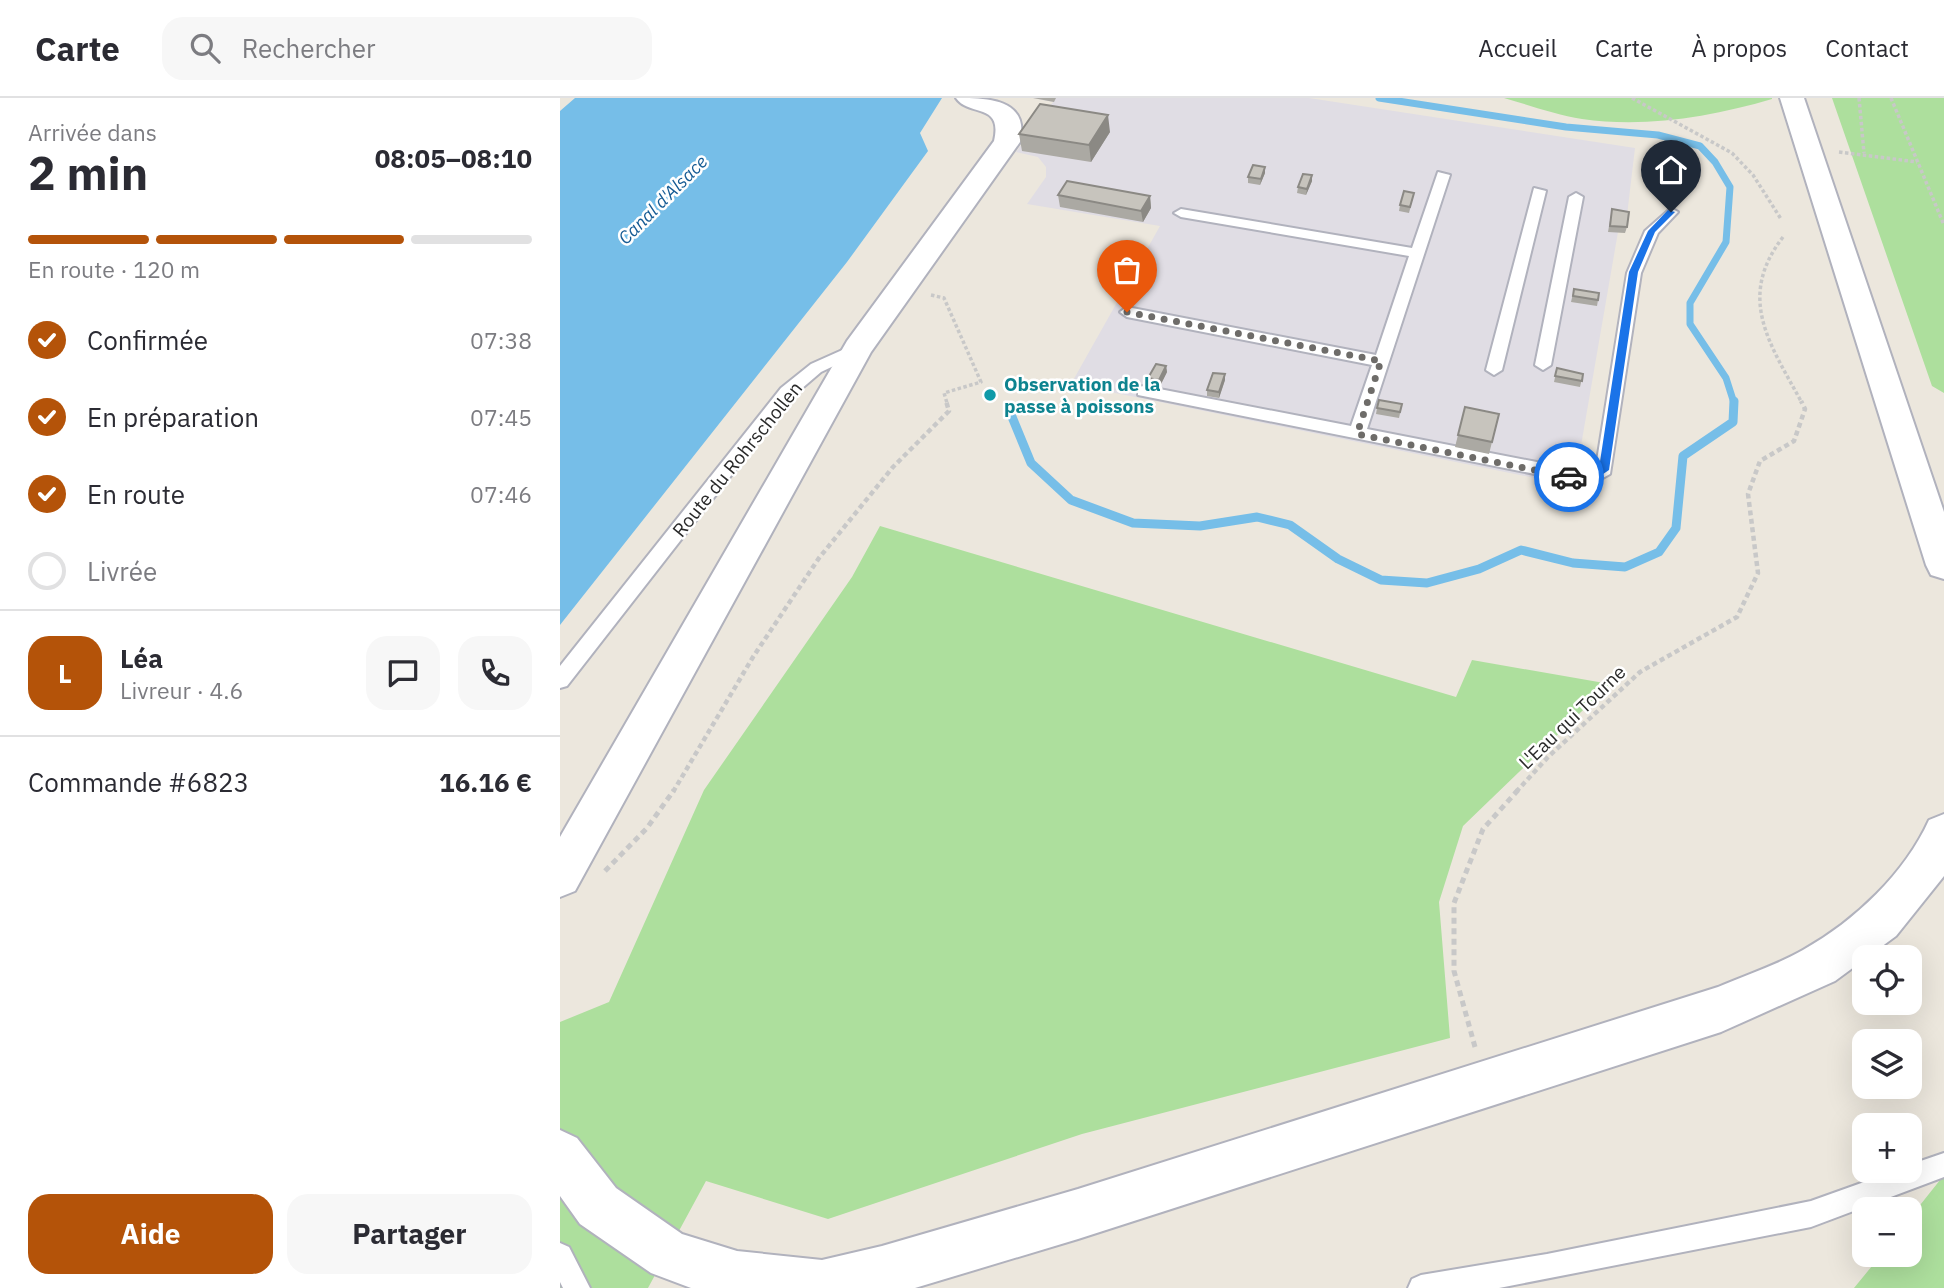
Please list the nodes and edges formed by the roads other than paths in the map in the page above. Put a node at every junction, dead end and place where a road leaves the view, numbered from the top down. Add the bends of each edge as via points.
1 (968, 98) edge
2 (1792, 98) edge
3 (1443, 175) dead end
4 (1539, 191) dead end
5 (1576, 197) dead end
6 (1671, 212) dead end
7 (1181, 213) dead end
8 (1417, 253) junction
9 (1127, 312) dead end
10 (858, 348) junction
11 (1381, 361) junction
12 (1543, 365) dead end
13 (1494, 370) dead end
14 (1144, 391) dead end
15 (1357, 434) junction
16 (1944, 565) edge
17 (560, 680) edge
18 (1944, 833) edge
19 (578, 878) edge
20 (560, 1155) edge
21 (1944, 1165) edge
22 (560, 1256) edge
23 (822, 1287) edge
24 (577, 1288) edge
25 (1421, 1288) edge

1 - 10 street, Route du Rohrschollen via 997,108 1011,132 1002,151
2 - 16 street
3 - 8 lane
4 - 13 lane
5 - 12 lane
6 - 15 lane via 1652,231 1634,272 1604,470 1590,479 1568,477
7 - 8 lane
8 - 11 lane
9 - 11 lane
10 - 17 lane, Route du Rohrschollen via 816,368 788,392
10 - 19 street
11 - 15 lane
14 - 15 lane
18 - 23 street via 1940,849 1881,921 1819,966 1721,1009 1078,1214
20 - 23 street via 598,1206 669,1255 737,1278
21 - 25 lane via 1811,1214
22 - 24 lane

